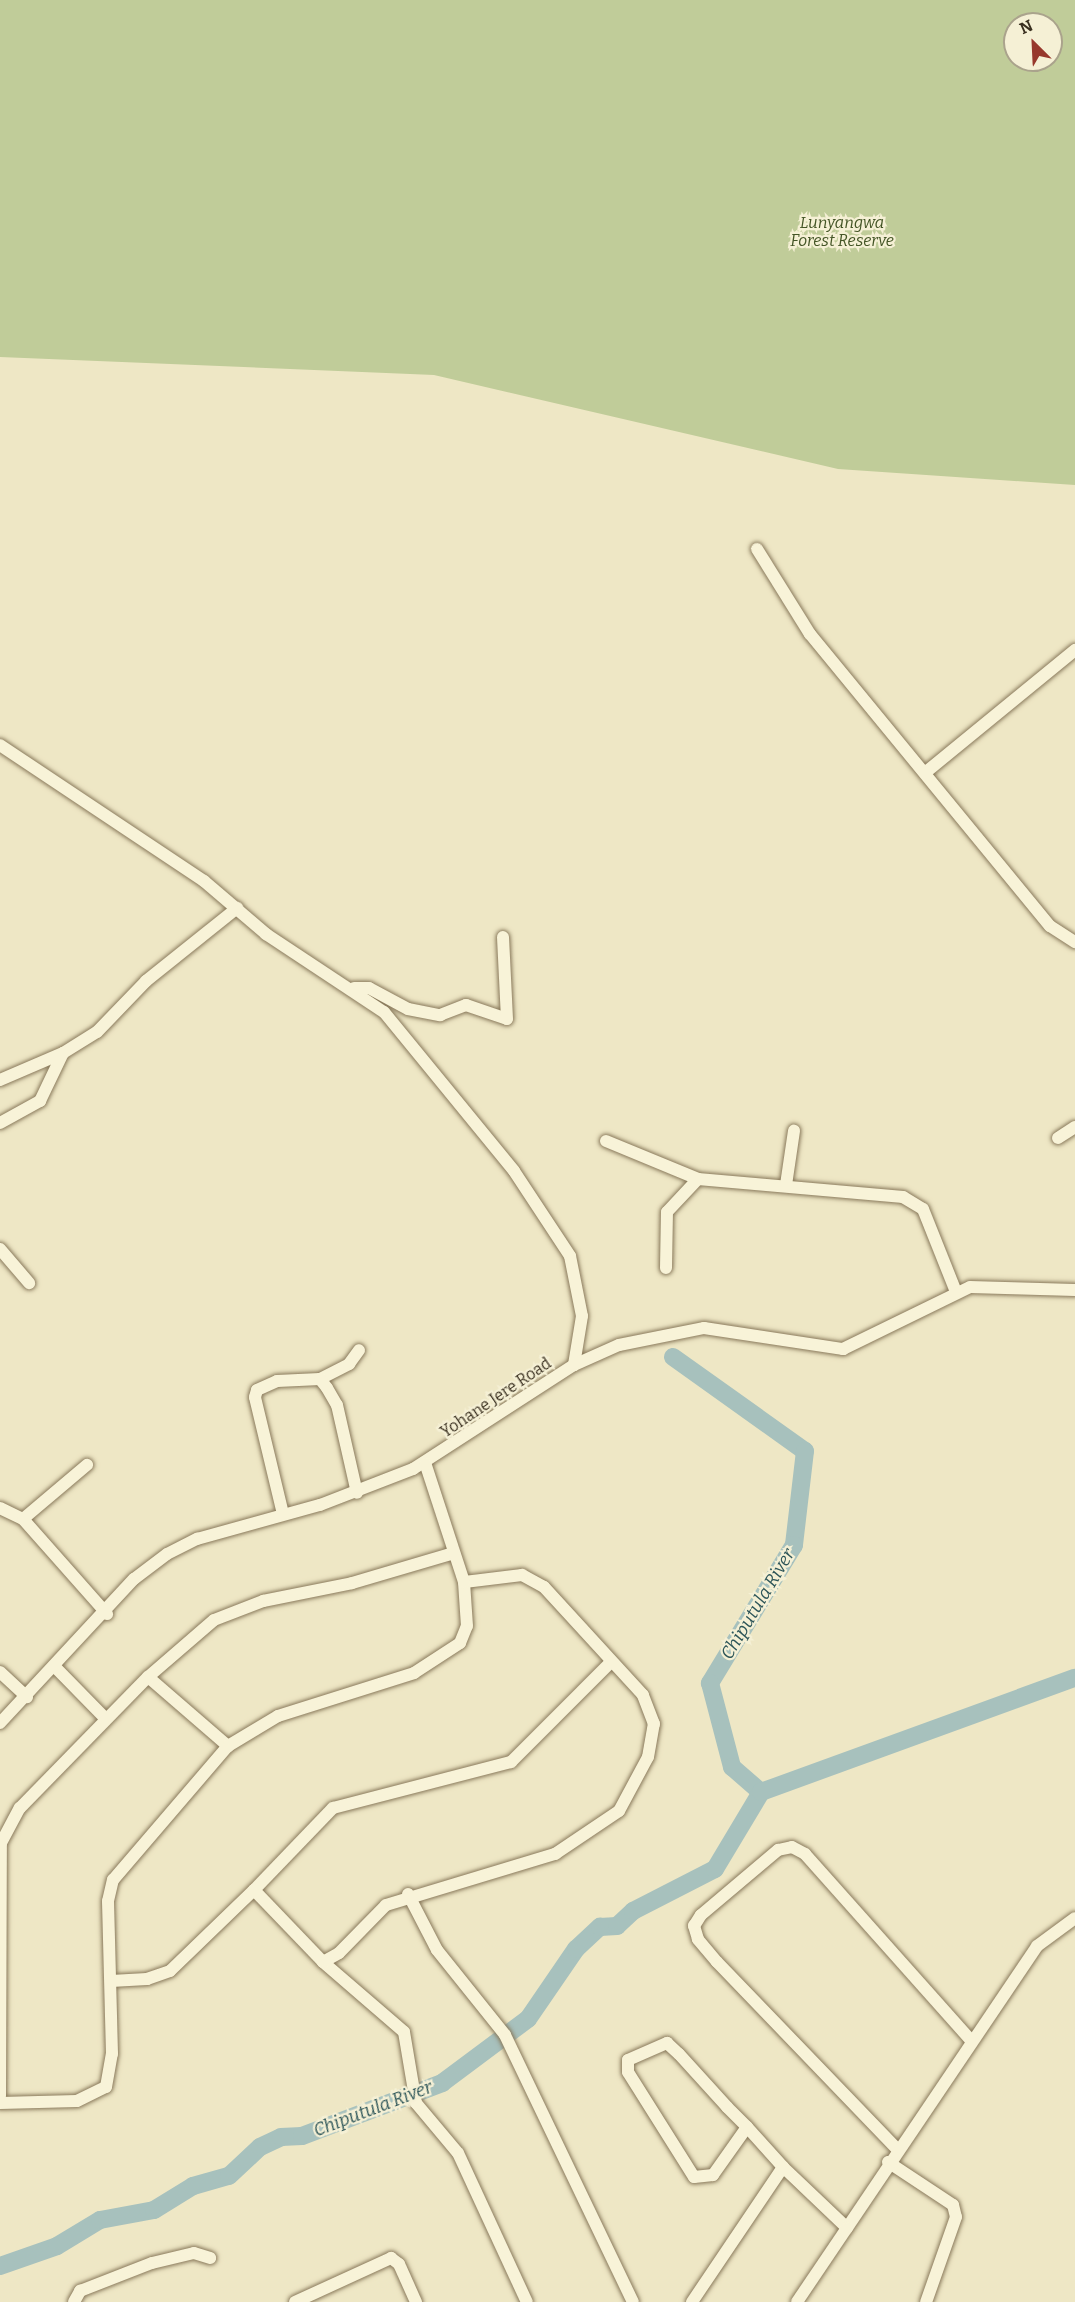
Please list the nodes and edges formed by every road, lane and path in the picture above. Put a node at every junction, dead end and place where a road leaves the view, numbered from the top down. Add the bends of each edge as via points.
1 (757, 549) dead end
2 (1075, 650) edge
3 (0, 745) edge
4 (926, 772) junction
5 (237, 908) junction
6 (503, 937) dead end
7 (1073, 938) edge
8 (354, 988) junction
9 (63, 1053) junction
10 (0, 1080) edge
11 (0, 1123) edge
12 (1075, 1127) edge
13 (794, 1131) dead end
14 (1058, 1138) dead end
15 (606, 1141) dead end
16 (698, 1179) junction
17 (786, 1185) junction
18 (0, 1249) edge
19 (666, 1268) dead end
20 (29, 1283) dead end
21 (1075, 1290) edge
22 (956, 1292) junction
23 (359, 1350) dead end
24 (574, 1365) junction
25 (320, 1379) junction
26 (425, 1463) junction
27 (87, 1465) dead end
28 (357, 1493) junction
29 (0, 1508) edge
30 (283, 1514) junction
31 (23, 1519) junction
32 (454, 1553) junction
33 (464, 1582) junction
34 (107, 1614) junction
35 (611, 1662) junction
36 (56, 1668) junction
37 (0, 1672) edge
38 (148, 1677) junction
39 (27, 1697) junction
40 (106, 1719) junction
41 (0, 1723) edge
42 (228, 1746) junction
43 (254, 1890) junction
44 (408, 1894) junction
45 (1075, 1918) edge
46 (323, 1962) junction
47 (111, 1981) junction
48 (970, 2039) junction
49 (0, 2096) edge
50 (0, 2103) edge
51 (747, 2127) junction
52 (897, 2149) junction
53 (888, 2162) junction
54 (783, 2167) junction
55 (847, 2228) junction
56 (210, 2258) dead end
57 (74, 2302) edge
58 (295, 2302) edge
59 (416, 2302) edge
60 (527, 2302) edge
61 (633, 2302) edge
62 (692, 2302) edge
63 (798, 2302) edge
64 (926, 2302) edge

1 - 4 street via 810,634
2 - 4 street
3 - 5 street
4 - 7 street via 1050,926
5 - 8 street via 266,934
5 - 9 street via 146,981 96,1032
6 - 8 street via 507,1019 466,1005 440,1015 408,1009 369,988
8 - 24 street via 384,1012 463,1105 560,1239 578,1279 582,1316
9 - 10 street
9 - 11 street via 40,1101
12 - 14 street
13 - 17 street
15 - 16 street
16 - 17 street
16 - 19 street via 667,1212
17 - 22 street via 882,1193 916,1202
18 - 20 street
21 - 22 street, Yohane Jere Road
22 - 24 street, Yohane Jere Road via 879,1335 843,1348 704,1328 619,1345
23 - 25 street via 349,1364
24 - 26 street, Yohane Jere Road
25 - 28 street via 337,1405
25 - 30 street via 277,1381 257,1390
26 - 28 street, Yohane Jere Road
26 - 32 street
27 - 31 street
28 - 30 street, Yohane Jere Road
29 - 31 street
30 - 34 street, Yohane Jere Road via 207,1535 167,1554 134,1579
31 - 34 street
32 - 33 street
32 - 38 street via 352,1584 237,1609 214,1620
33 - 35 street via 522,1575 544,1587
33 - 42 street via 467,1626 460,1643 443,1658 414,1673 278,1716
34 - 36 street, Yohane Jere Road
35 - 43 street via 511,1762 333,1808
35 - 44 street via 643,1695 654,1724 648,1757 619,1811 555,1854
36 - 39 street, Yohane Jere Road
36 - 40 street
37 - 39 street
38 - 40 street
38 - 42 street
39 - 41 street, Yohane Jere Road
40 - 49 street via 34,1792 4,1832
42 - 47 street via 118,1869 108,1901
43 - 46 street
43 - 47 street via 170,1971 147,1979
44 - 46 street via 386,1905 339,1953
44 - 61 street via 437,1950 505,2035
45 - 48 street via 1038,1946 1002,2005
46 - 60 street via 404,2032 416,2103 458,2153
47 - 50 street via 112,2054 106,2087 77,2101
48 - 52 street
48 - 52 street via 806,1854 792,1847 778,1850 701,1915 694,1926 698,1938 717,1962
51 - 51 street via 667,2043 628,2060 628,2072 694,2177 713,2175
51 - 54 street
52 - 53 street
53 - 55 street
53 - 64 street via 952,2205 956,2217
54 - 55 street
54 - 62 street
55 - 63 street
56 - 57 street via 194,2253 152,2263 80,2290
58 - 59 street via 391,2258 399,2264

